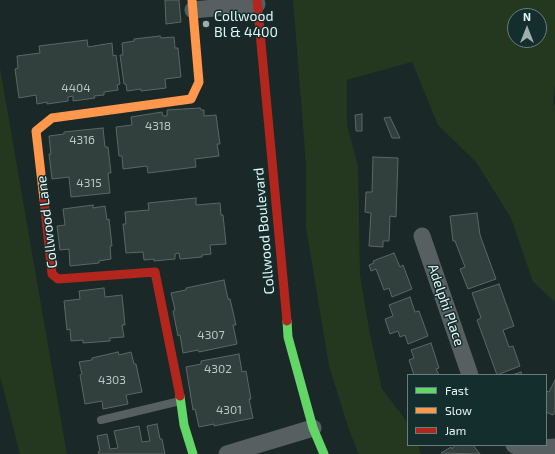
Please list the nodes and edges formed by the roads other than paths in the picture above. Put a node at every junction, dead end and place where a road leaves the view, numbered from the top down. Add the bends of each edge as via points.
1 (257, 2) edge
2 (192, 5) edge
3 (422, 236) dead end
4 (470, 374) edge
5 (181, 401) junction
6 (101, 420) dead end
7 (313, 428) junction
8 (516, 446) edge
9 (555, 447) edge
10 (193, 454) edge
11 (227, 454) edge
12 (324, 454) edge

1 - 2 street, Collwood Lane
1 - 7 street, Collwood Boulevard via 288,337
2 - 5 street, Collwood Lane via 199,82 191,99 52,118 36,131 52,274 58,279 155,272
3 - 4 street, Adelphi Place
5 - 6 lane
5 - 10 street, Collwood Lane via 184,425
7 - 11 street
7 - 12 street, Collwood Boulevard
8 - 9 street via 522,449

